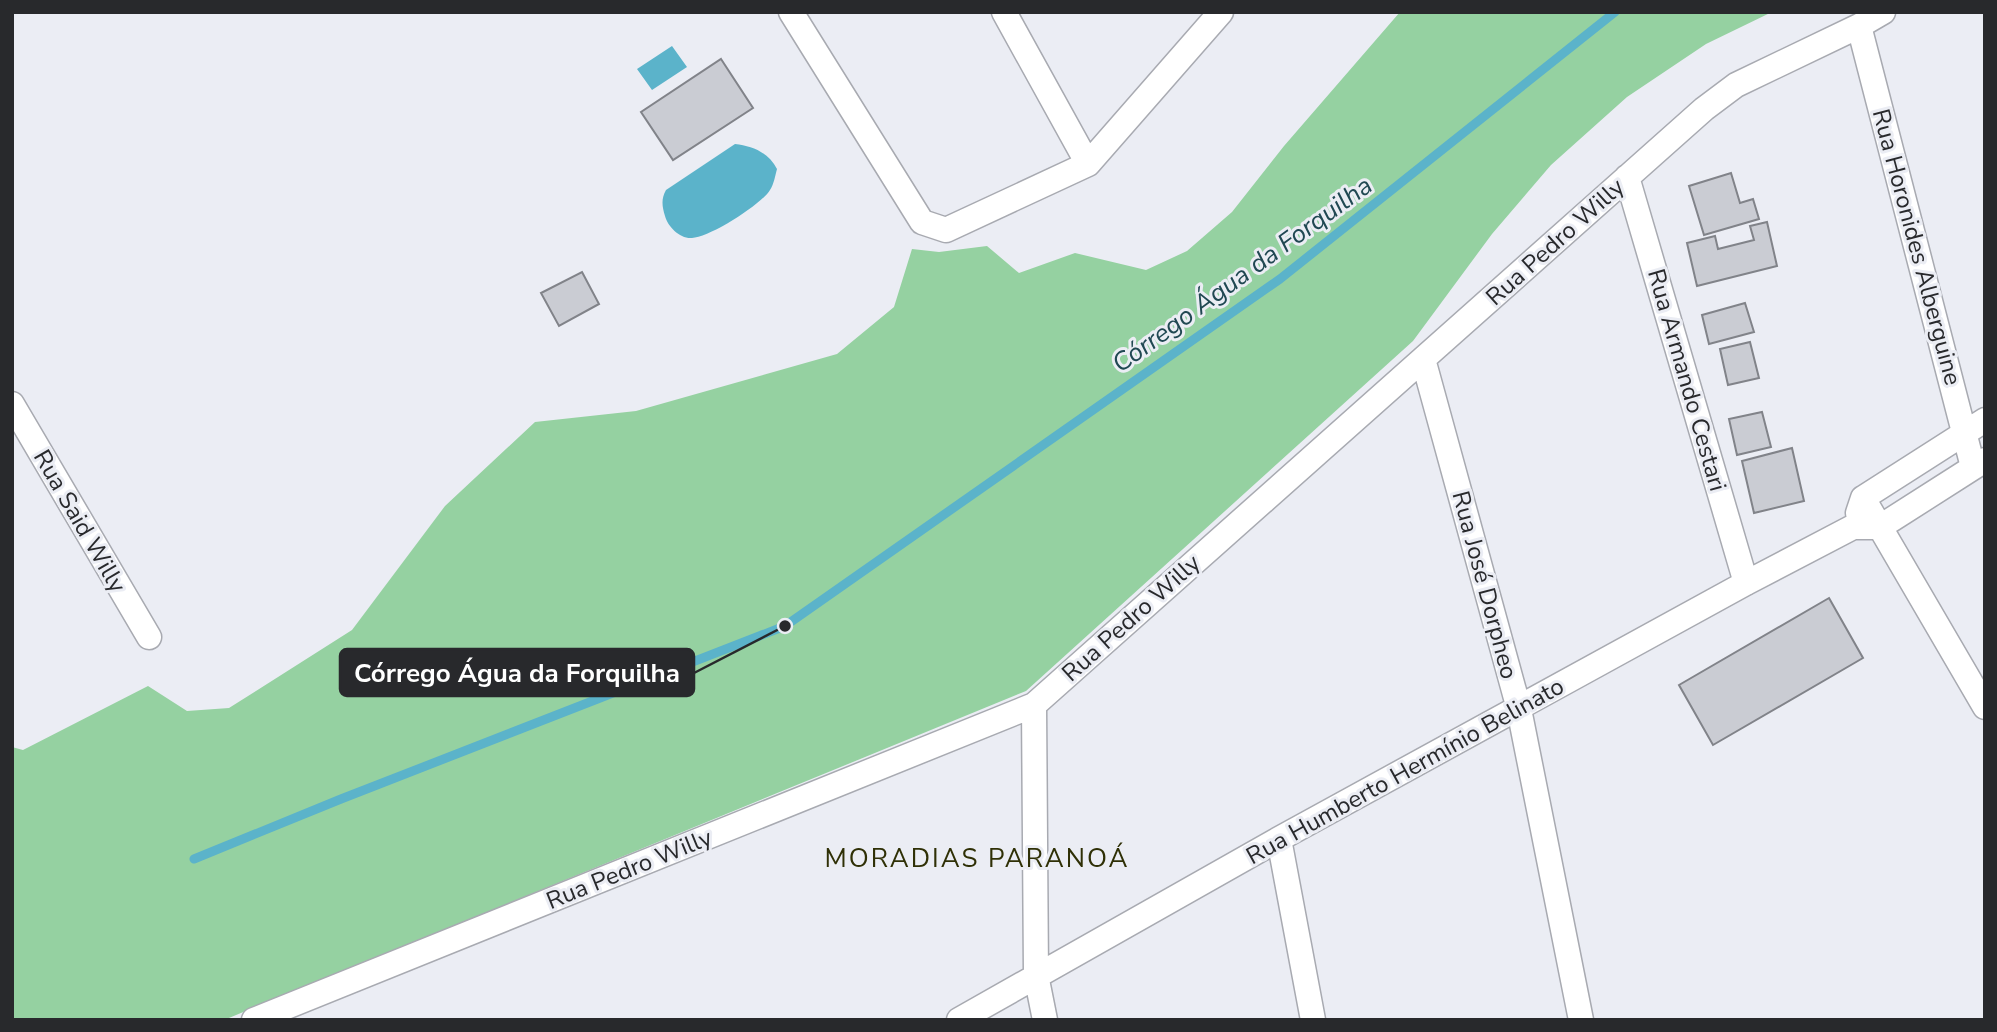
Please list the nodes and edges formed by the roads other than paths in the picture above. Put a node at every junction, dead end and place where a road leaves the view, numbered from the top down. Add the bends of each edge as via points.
1 (791, 12) edge
2 (1004, 12) edge
3 (1221, 12) edge
4 (1883, 12) edge
5 (1859, 26) junction
6 (1088, 164) junction
7 (1627, 177) junction
8 (1423, 359) junction
9 (12, 404) edge
10 (1975, 427) edge
11 (1979, 463) edge
12 (1863, 498) junction
13 (1853, 527) junction
14 (1880, 527) junction
15 (1746, 583) junction
16 (149, 637) dead end
17 (1034, 705) junction
18 (1985, 707) edge
19 (1519, 709) junction
20 (1279, 839) junction
21 (1036, 975) junction
22 (307, 1009) edge
23 (254, 1020) edge
24 (959, 1020) edge
25 (1045, 1020) edge
26 (1313, 1020) edge
27 (1581, 1020) edge

1 - 6 street via 922,222 946,230
2 - 6 street
3 - 6 street
4 - 5 street, Rua Pedro Willy
5 - 7 street, Rua Pedro Willy via 1737,85
5 - 10 street, Rua Horonides Alberguine
7 - 8 street, Rua Pedro Willy
7 - 15 street, Rua Armando Cestari
8 - 17 street, Rua Pedro Willy
8 - 19 street, Rua José Dorpheo
9 - 16 street, Rua Said Willy
10 - 11 street, Rua Horonides Alberguine
10 - 12 street
11 - 14 street
12 - 13 street
12 - 14 street
13 - 14 street
13 - 15 street, Rua Humberto Hermínio Belinato
14 - 18 street
15 - 19 street, Rua Humberto Hermínio Belinato
17 - 21 street
17 - 22 street, Rua Pedro Willy
19 - 20 street, Rua Humberto Hermínio Belinato
19 - 27 street, Rua José Dorpheo
20 - 21 street, Rua Humberto Hermínio Belinato
20 - 26 street
21 - 24 street, Rua Humberto Hermínio Belinato
21 - 25 street
22 - 23 street, Rua Pedro Willy

